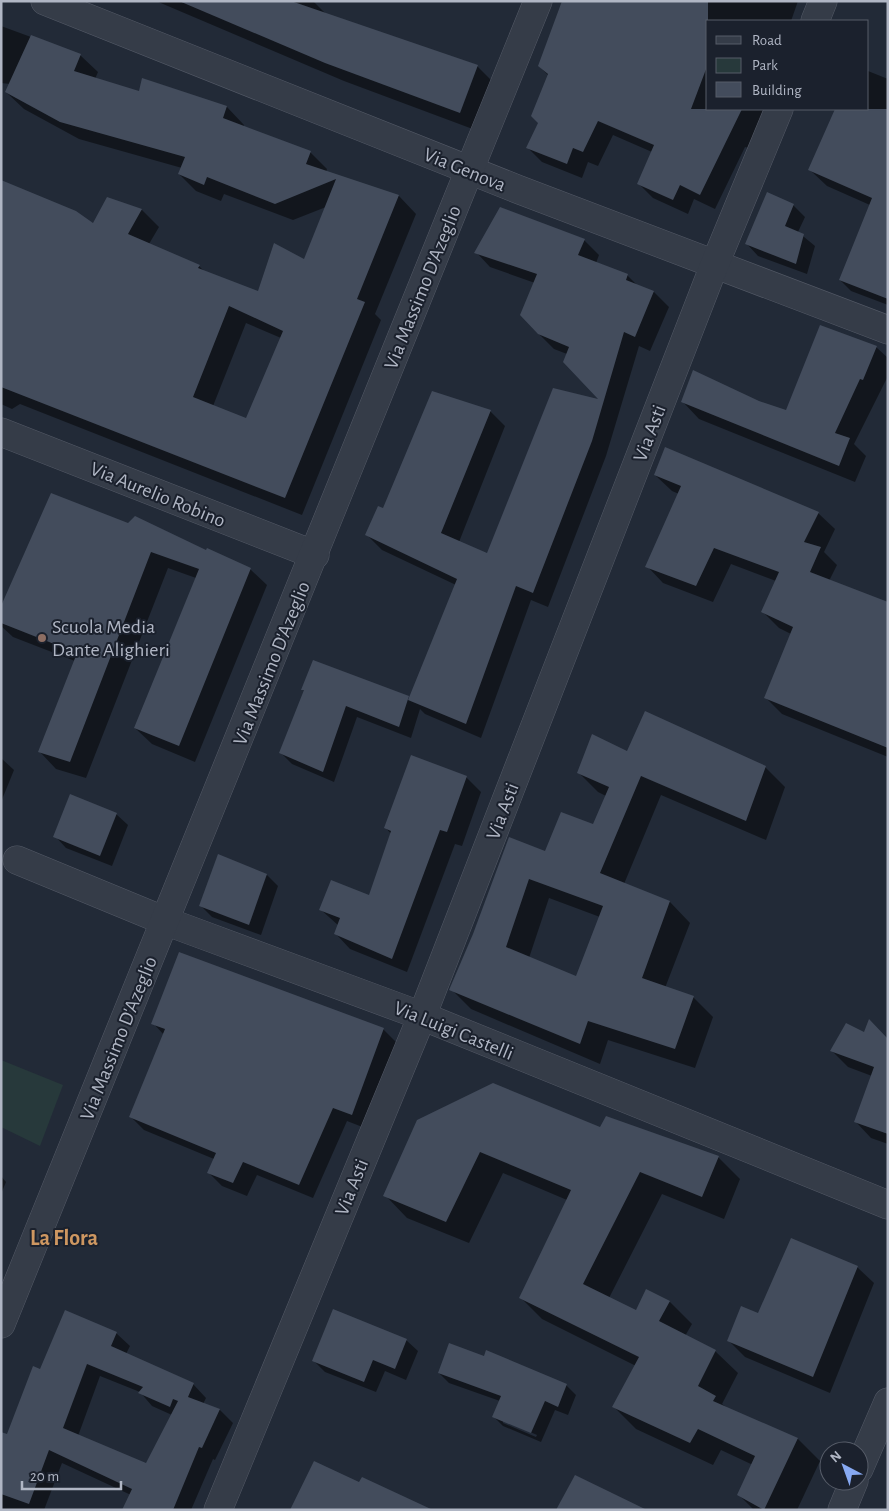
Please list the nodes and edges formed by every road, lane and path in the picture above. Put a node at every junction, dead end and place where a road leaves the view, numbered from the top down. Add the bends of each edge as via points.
1 (45, 1) edge
2 (538, 1) edge
3 (823, 1) edge
4 (815, 20) edge
5 (779, 110) edge
6 (469, 171) junction
7 (714, 266) junction
8 (888, 330) edge
9 (1, 432) edge
10 (315, 555) junction
11 (17, 860) dead end
12 (165, 921) junction
13 (422, 1016) junction
14 (888, 1205) edge
15 (2, 1320) edge
16 (888, 1402) edge
17 (869, 1446) edge
18 (850, 1491) edge
19 (218, 1510) edge
20 (842, 1510) edge

1 - 6 street, Via Genova
2 - 6 street, Via Massimo D'Azeglio
3 - 4 street
5 - 7 street, Via Asti
6 - 7 street, Via Genova
6 - 10 street, Via Massimo D'Azeglio
7 - 8 street, Via Genova
7 - 13 street, Via Asti
9 - 10 street, Via Aurelio Robino
10 - 12 street, Via Massimo D'Azeglio
11 - 12 street, Via Luigi Castelli
12 - 13 street, Via Luigi Castelli
12 - 15 street, Via Massimo D'Azeglio
13 - 14 street, Via Luigi Castelli
13 - 19 street, Via Asti
16 - 17 street
18 - 20 street

